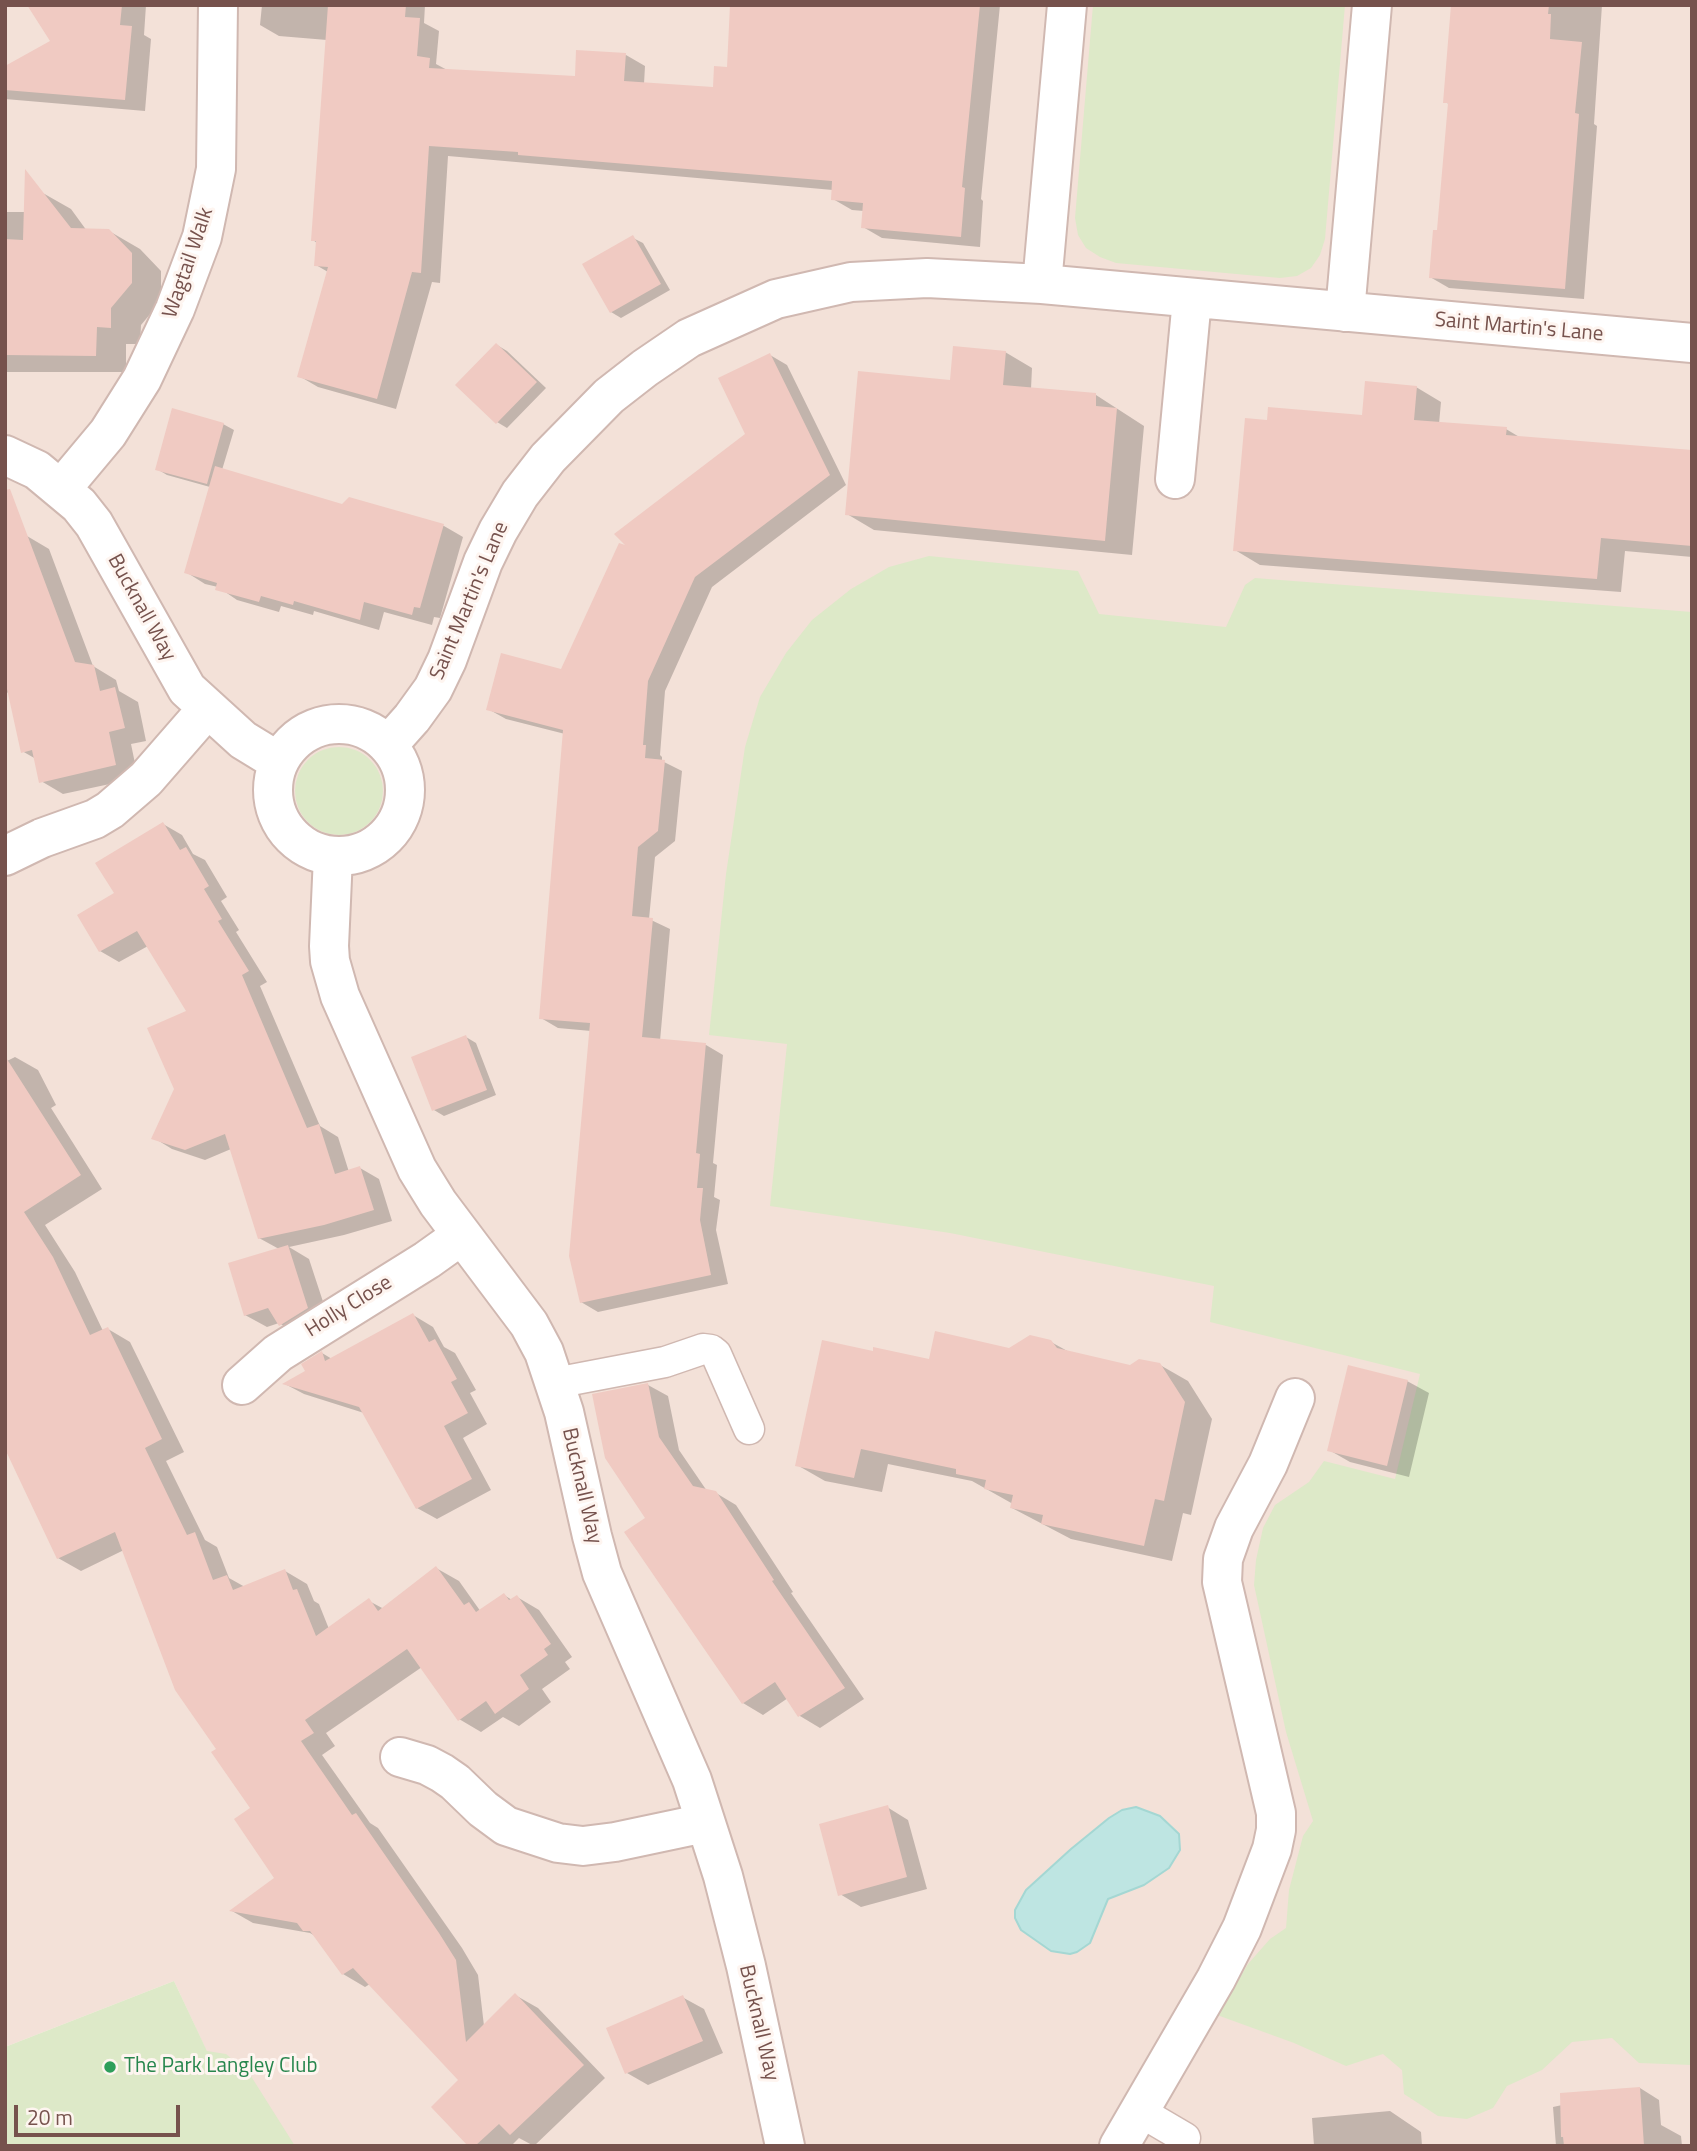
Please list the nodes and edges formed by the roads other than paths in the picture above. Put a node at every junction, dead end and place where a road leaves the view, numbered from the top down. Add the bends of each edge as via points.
1 (218, 5) edge
2 (1067, 5) edge
3 (1372, 5) edge
4 (1042, 284) junction
5 (1192, 299) junction
6 (1345, 312) junction
7 (1692, 343) edge
8 (5, 455) edge
9 (1175, 479) dead end
10 (62, 488) junction
11 (207, 709) junction
12 (388, 745) junction
13 (279, 762) junction
14 (5, 856) edge
15 (333, 856) junction
16 (461, 1235) junction
17 (555, 1383) junction
18 (242, 1385) dead end
19 (1294, 1398) dead end
20 (749, 1429) dead end
21 (400, 1757) dead end
22 (705, 1823) junction
23 (1139, 2111) junction
24 (1185, 2138) dead end
25 (785, 2146) edge
26 (1119, 2146) edge

1 - 10 street, Wagtail Walk via 216,169 202,237 142,379 108,433
2 - 4 street
3 - 6 street
4 - 5 street, Saint Martin's Lane
4 - 12 street, Saint Martin's Lane via 927,278 815,289 730,318 689,338 645,368 578,425 520,494 483,562 433,689
5 - 6 street, Saint Martin's Lane
5 - 9 street
6 - 7 street, Saint Martin's Lane
8 - 10 street, Bucknall Way
10 - 11 street, Bucknall Way via 94,524 172,665
11 - 13 street, Bucknall Way via 243,740
11 - 14 street via 146,779 110,810
12 - 13 street via 365,729 325,725 306,732
12 - 15 street via 403,774 405,796 398,819 385,837 367,850
13 - 15 street via 272,785 274,807 284,828 300,845
15 - 16 street, Bucknall Way via 329,946 340,996 417,1169
16 - 17 street, Bucknall Way via 528,1324
16 - 18 street, Holly Close via 278,1353
17 - 20 lane via 711,1350
17 - 22 street, Bucknall Way via 602,1573 674,1737
19 - 23 street via 1223,1559 1222,1582 1276,1813 1272,1849 1242,1928
21 - 22 street via 427,1765 456,1782 506,1826 558,1843 615,1842
22 - 25 street, Bucknall Way via 746,1966
23 - 24 lane
23 - 26 street

